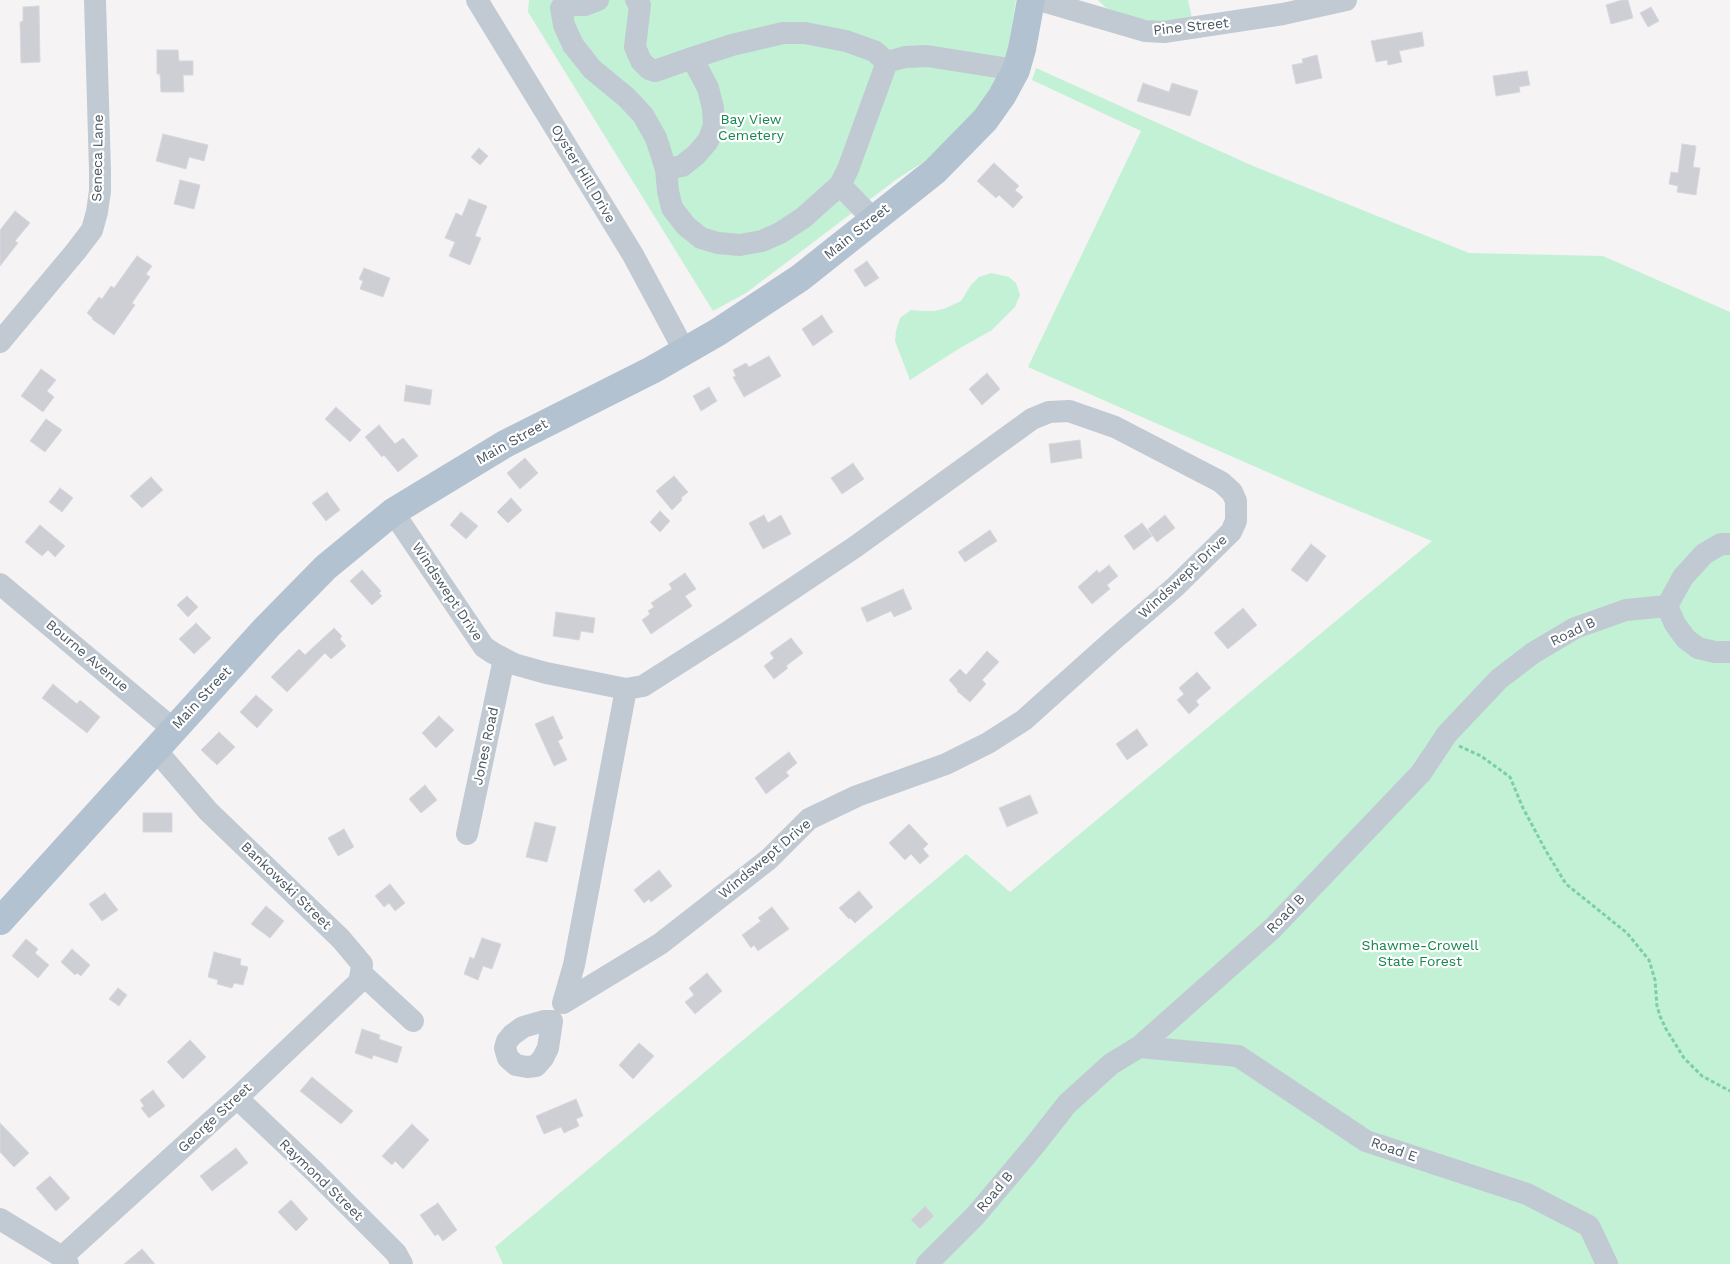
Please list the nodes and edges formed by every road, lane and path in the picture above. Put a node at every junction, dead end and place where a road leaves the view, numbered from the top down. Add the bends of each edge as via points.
1 (95, 0) edge
2 (477, 0) edge
3 (598, 0) edge
4 (636, 0) edge
5 (1031, 0) edge
6 (1039, 0) edge
7 (1346, 0) edge
8 (692, 58) junction
9 (887, 62) junction
10 (1016, 70) junction
11 (666, 169) junction
12 (840, 185) junction
13 (873, 219) junction
14 (0, 342) edge
15 (684, 350) junction
16 (393, 512) junction
17 (1730, 544) edge
18 (0, 584) edge
19 (1667, 606) junction
20 (1730, 652) edge
21 (504, 659) junction
22 (626, 689) junction
23 (173, 729) junction
24 (1444, 739) junction
25 (155, 749) junction
26 (467, 834) dead end
27 (0, 921) edge
28 (360, 973) junction
29 (413, 1021) dead end
30 (1139, 1047) junction
31 (1730, 1091) edge
32 (237, 1098) junction
33 (0, 1219) edge
34 (65, 1261) edge
35 (402, 1264) edge
36 (927, 1264) edge
37 (1607, 1264) edge

1 - 14 street, Seneca Lane via 100,191 92,230
2 - 15 street, Oyster Hill Drive via 633,255
3 - 11 street via 561,8 564,24 573,45 592,69 643,115 656,138
4 - 8 street via 640,4 635,47 649,69 655,71
5 - 10 main road, Main Street
6 - 7 street, Pine Street via 1145,31 1164,32 1283,14
8 - 9 street via 783,33 805,33 874,50
8 - 11 street via 708,88 714,108 714,126 708,141 696,155 682,166
9 - 10 street via 926,56
9 - 12 street
10 - 13 main road, Main Street via 1002,96 970,137 935,171
11 - 12 street via 672,208 686,226 700,238 725,244 762,241 780,233 803,218
12 - 13 street
13 - 15 main road, Main Street via 800,278 718,332
15 - 16 main road, Main Street via 652,370 505,444
16 - 21 street, Windswept Drive via 484,647
16 - 23 main road, Main Street via 326,567
17 - 19 street via 1721,544 1704,554 1683,577
18 - 23 street, Bourne Avenue
19 - 20 street via 1686,639 1698,648
19 - 24 street, Road B via 1626,610 1575,628 1533,653 1499,679
21 - 22 street, Windswept Drive via 546,674
21 - 26 street, Jones Road
22 - 22 street, Windswept Drive via 643,686 731,630 855,547 1032,419 1049,412 1069,411 1115,427 1205,472 1232,492 1236,501 1236,521 1231,532 1175,587 1024,720 946,764 857,796 809,819 769,859 660,944 558,1012 574,965
23 - 25 main road, Main Street
24 - 30 street, Road B via 1421,773 1272,929
24 - 31 path via 1481,756 1510,777 1523,808 1566,884 1627,933 1649,960 1660,1016 1684,1058 1702,1076
25 - 27 main road, Main Street
25 - 28 street, Bankowski Street via 208,811 341,939 362,964
28 - 29 street, Bankowski Street
28 - 32 street, George Street via 359,982
30 - 36 street, Road B via 1111,1064 1067,1104 975,1216
30 - 37 street, Road E via 1238,1056 1366,1141 1527,1194 1589,1226
32 - 34 street, George Street
32 - 35 street, Raymond Street via 396,1253
33 - 34 street

